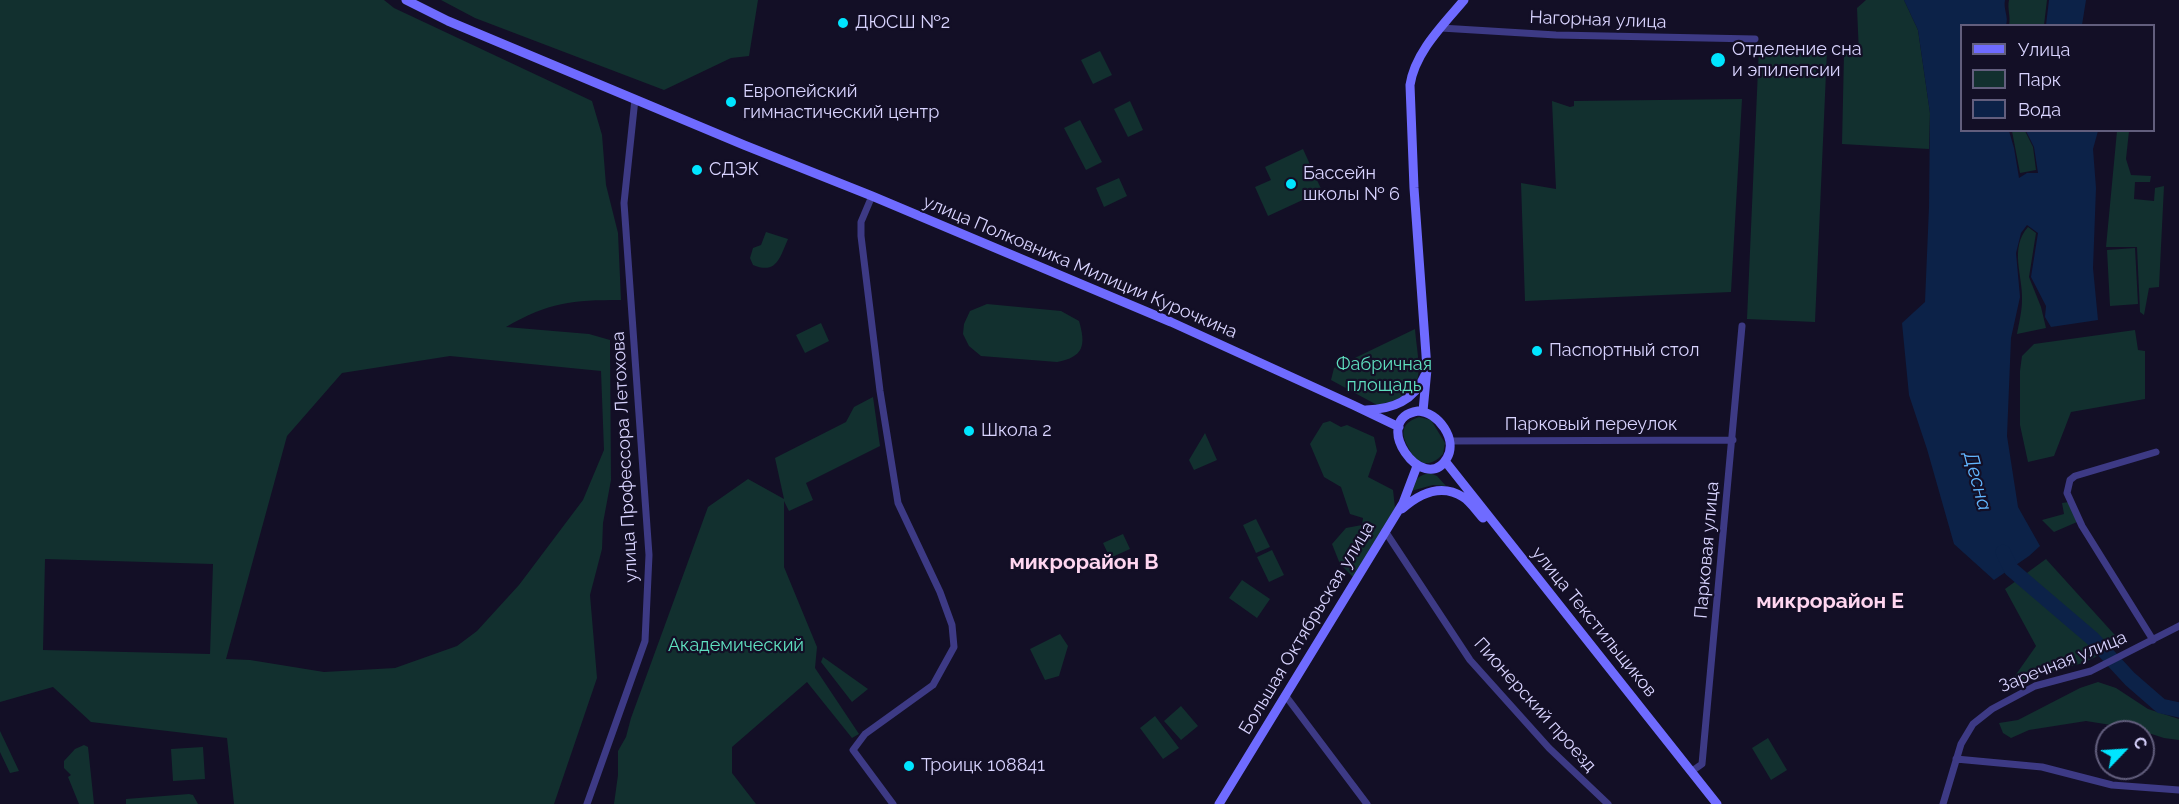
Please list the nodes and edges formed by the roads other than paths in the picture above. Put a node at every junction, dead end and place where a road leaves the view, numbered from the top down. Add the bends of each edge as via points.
1 (406, 0) edge
2 (1464, 0) edge
3 (1441, 28) junction
4 (1755, 39) dead end
5 (634, 99) junction
6 (872, 196) junction
7 (1742, 326) dead end
8 (1427, 369) junction
9 (1364, 410) junction
10 (1423, 411) junction
11 (1398, 427) junction
12 (1733, 440) junction
13 (1450, 441) junction
14 (2156, 452) dead end
15 (1445, 461) junction
16 (1417, 466) junction
17 (1396, 515) junction
18 (1498, 527) junction
19 (1386, 531) junction
20 (2179, 626) edge
21 (2153, 640) junction
22 (1285, 695) junction
23 (1956, 759) junction
24 (1692, 771) junction
25 (2179, 790) edge
26 (1224, 802) edge
27 (587, 804) edge
28 (893, 804) edge
29 (1367, 804) edge
30 (1608, 804) edge
31 (1717, 804) edge
32 (1943, 804) edge

1 - 5 main road, улица Полковника Милиции Курочкина
2 - 3 main road
3 - 4 street, Нагорная улица
3 - 8 main road via 1412,73 1410,96
5 - 6 main road, улица Полковника Милиции Курочкина
5 - 27 street, улица Профессора Летохова via 624,203 649,555 645,641
6 - 9 main road, улица Полковника Милиции Курочкина via 1170,322
6 - 28 street via 861,222 861,236 898,503 952,625 954,647 933,685 865,734 853,750
7 - 12 street, Парковая улица
8 - 9 main road via 1420,387 1404,402
8 - 10 main road
9 - 11 main road, улица Полковника Милиции Курочкина
10 - 11 main road via 1410,413
10 - 13 main road via 1437,418
11 - 16 main road via 1400,442
12 - 13 street, Парковый переулок
12 - 24 street, Парковая улица via 1702,764
13 - 15 main road
14 - 21 street via 2075,476 2067,493 2082,526
15 - 16 main road via 1435,468
15 - 18 main road, улица Текстильщиков
16 - 17 main road, Большая Октябрьская улица
17 - 18 main road via 1422,494 1445,491 1465,498 1488,523
17 - 19 main road, Большая Октябрьская улица
18 - 24 main road, улица Текстильщиков
19 - 22 main road, Большая Октябрьская улица
19 - 30 street, Пионерский проезд via 1470,660 1549,748
20 - 21 street, Заречная улица
21 - 23 street, Заречная улица via 2091,671 2035,686 1992,709 1973,724
22 - 26 main road, Большая Октябрьская улица
22 - 29 street
23 - 25 street via 2042,767 2112,784
23 - 32 street, Заречная улица
24 - 31 main road, улица Текстильщиков

